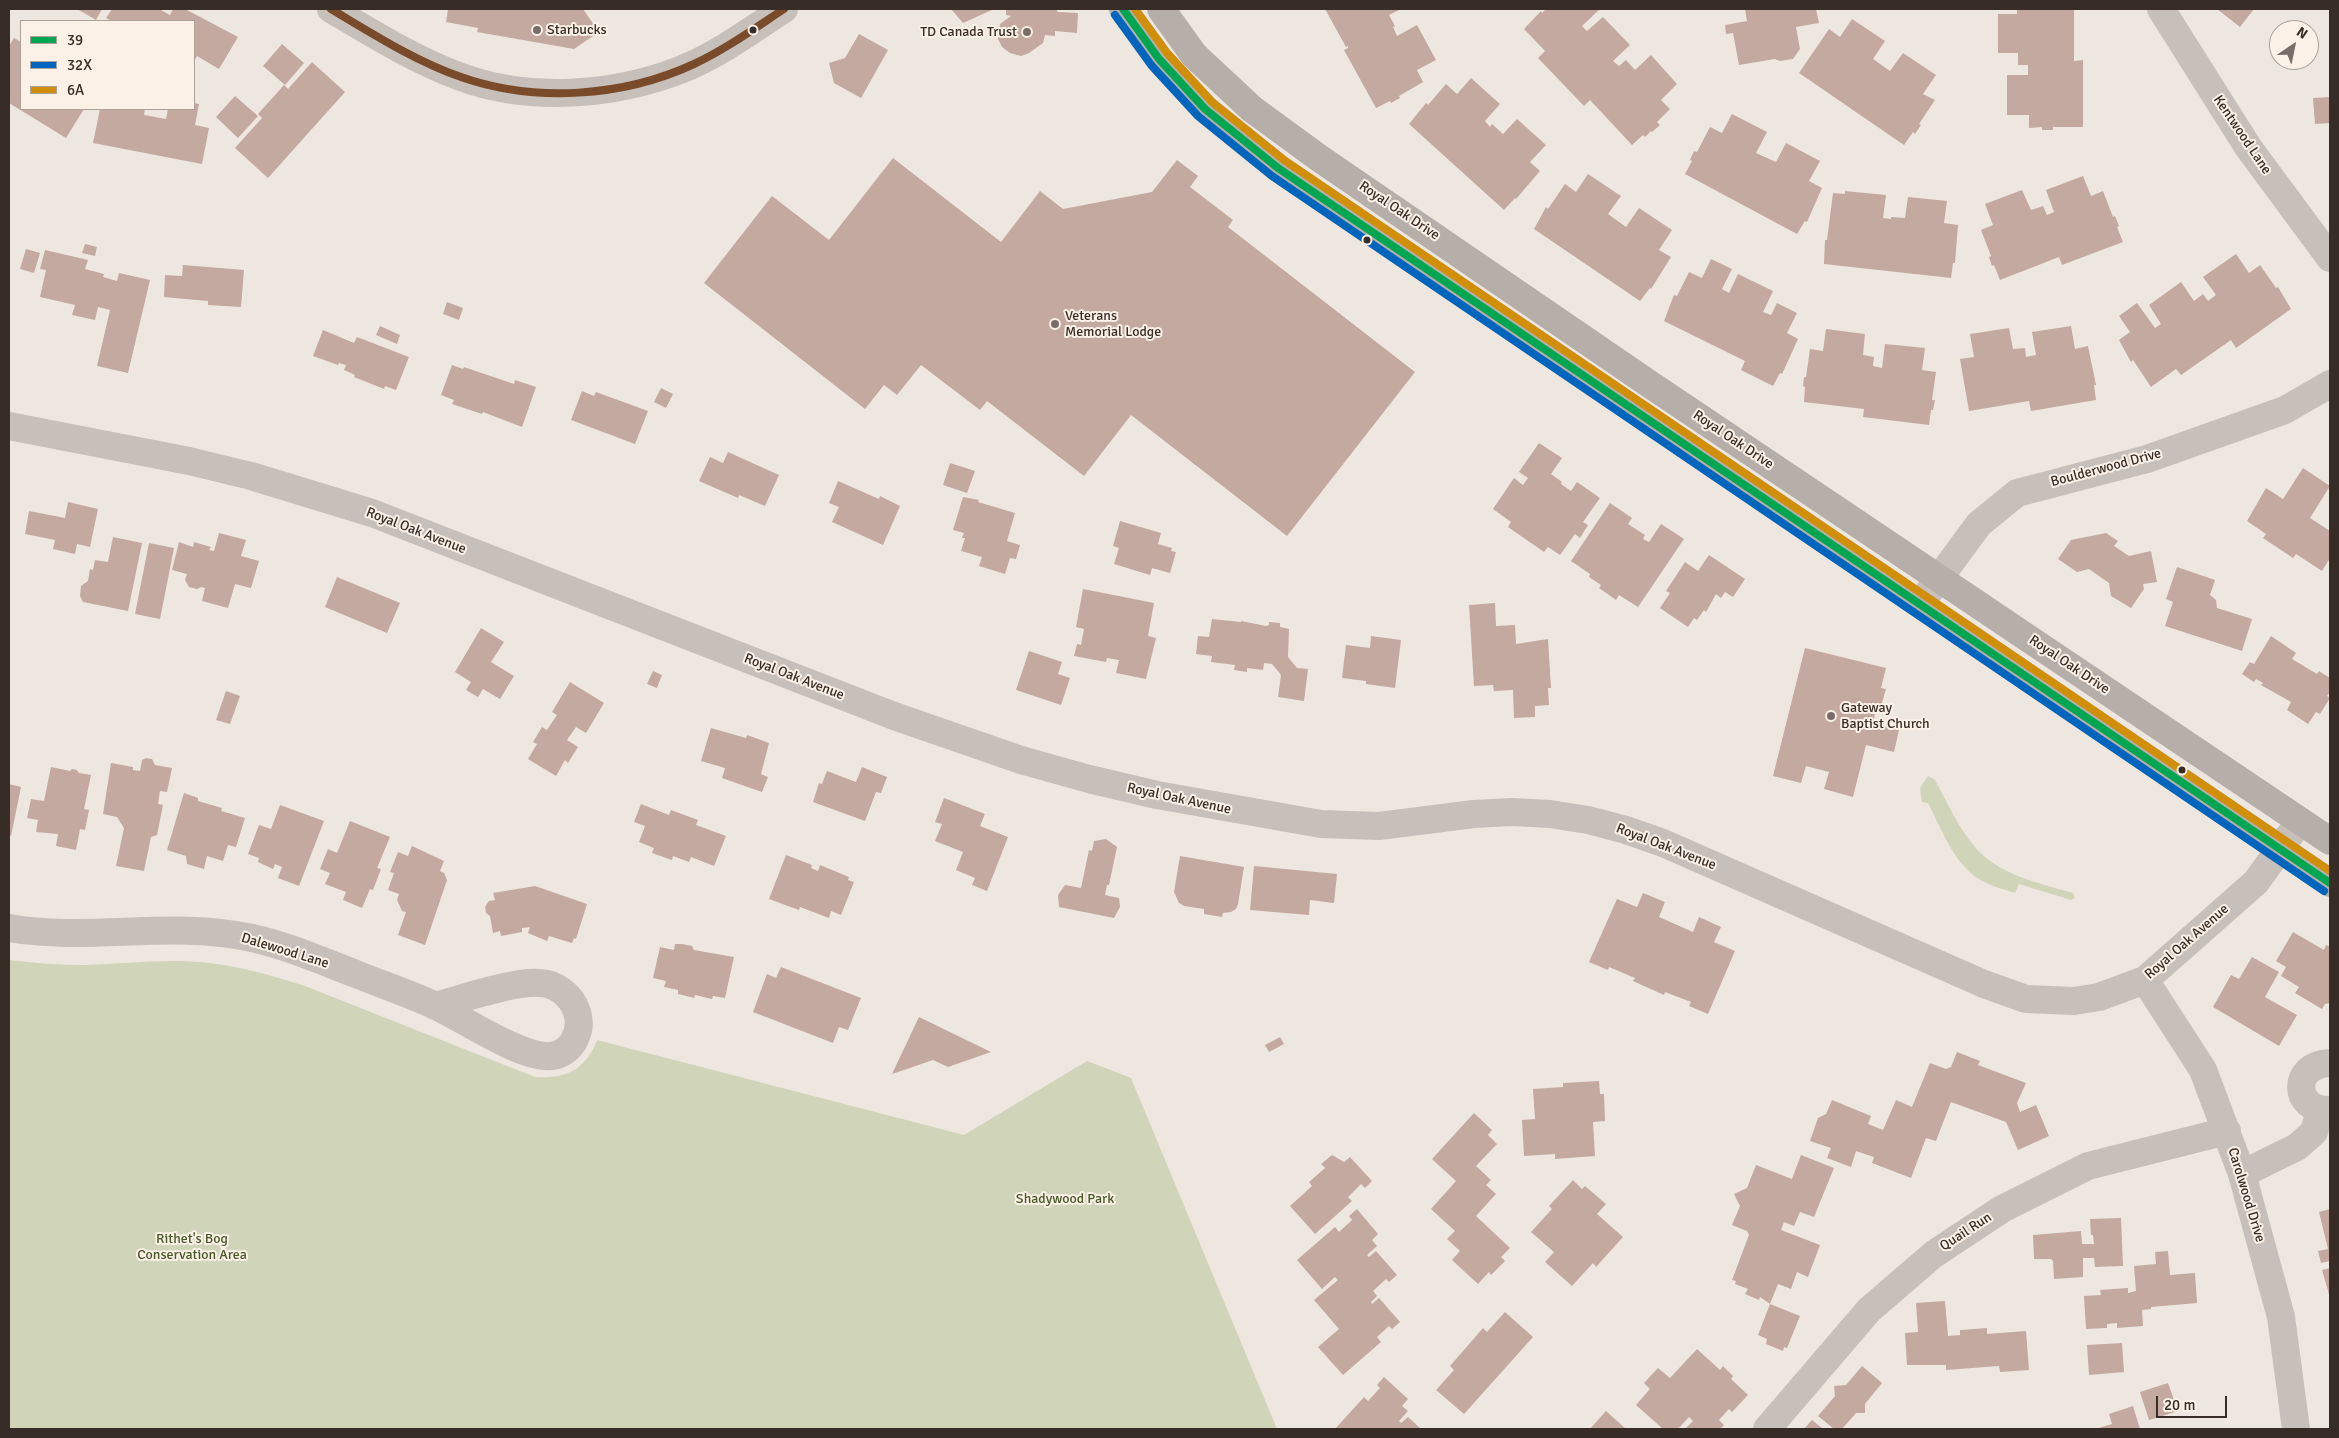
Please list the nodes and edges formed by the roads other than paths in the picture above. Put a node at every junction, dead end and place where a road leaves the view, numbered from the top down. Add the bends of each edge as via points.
1 (331, 9) edge
2 (784, 9) edge
3 (1123, 9) edge
4 (1161, 9) edge
5 (2161, 9) edge
6 (2330, 258) edge
7 (2330, 384) edge
8 (9, 426) edge
9 (1939, 577) junction
10 (1920, 604) junction
11 (2300, 821) junction
12 (2330, 841) edge
13 (2280, 849) junction
14 (2330, 883) edge
15 (9, 928) edge
16 (2145, 980) junction
17 (435, 1006) dead end
18 (2330, 1063) edge
19 (2325, 1110) edge
20 (2227, 1131) junction
21 (2242, 1174) junction
22 (1767, 1429) edge
23 (2296, 1429) edge

1 - 2 street via 423,61 463,78 505,88 564,94 609,90 682,70
3 - 10 main road via 1159,59 1205,109 1278,168
4 - 9 main road, Royal Oak Drive via 1194,55 1252,109 1319,158
5 - 6 street, Kentwood Lane via 2248,148
7 - 9 street, Boulderwood Drive via 2285,410 2147,459 2017,493 1979,524
8 - 16 street, Royal Oak Avenue via 251,476 372,513 894,716 1020,760 1088,779 1157,795 1321,824 1379,826 1512,812 1588,820 1662,843 2012,995 2050,1002 2074,1001 2099,997
9 - 10 street, Boulderwood Drive
9 - 11 main road, Royal Oak Drive
10 - 13 main road
11 - 12 main road, Royal Oak Drive
11 - 13 street, Royal Oak Avenue
13 - 14 main road
13 - 16 street, Royal Oak Avenue via 2256,882
15 - 17 street, Dalewood Lane via 63,934 196,931 252,938 306,955
16 - 20 street, Carolwood Drive via 2203,1070
18 - 19 street via 2318,1064 2308,1070 2302,1082 2302,1094 2309,1105
19 - 21 street via 2314,1132 2297,1147
20 - 21 street, Carolwood Drive
20 - 22 street, Quail Run via 2088,1166 1994,1214 1934,1254 1869,1310
21 - 23 street, Carolwood Drive via 2281,1317

